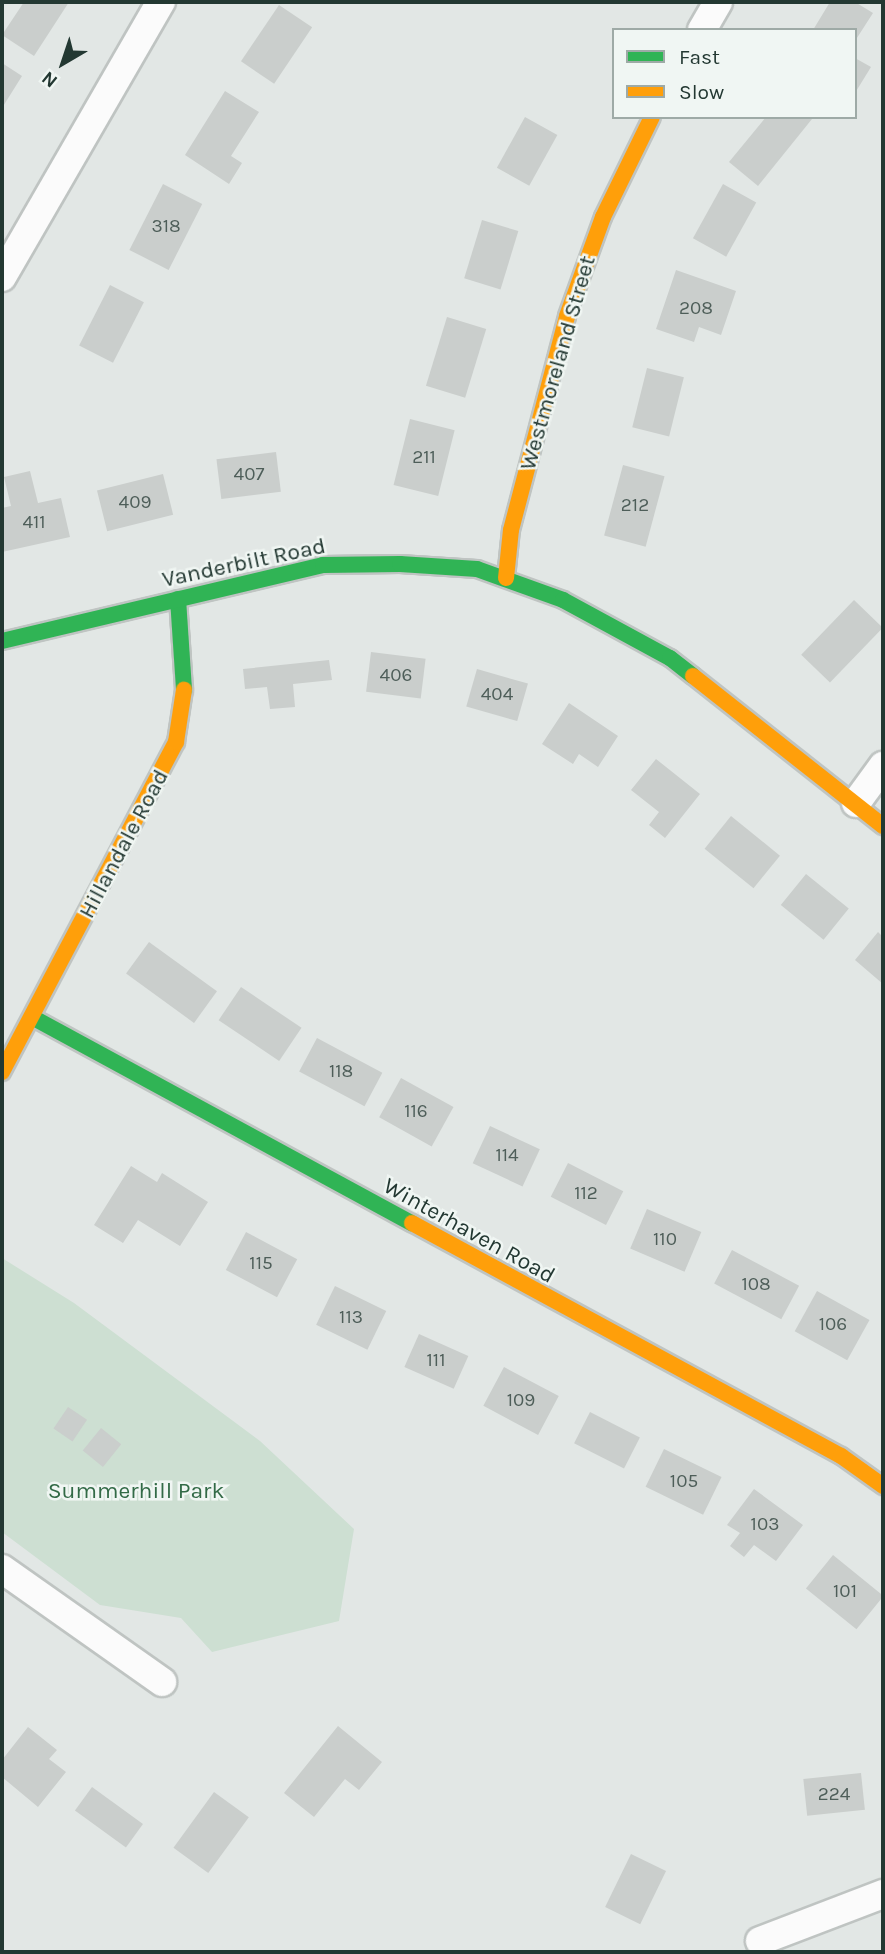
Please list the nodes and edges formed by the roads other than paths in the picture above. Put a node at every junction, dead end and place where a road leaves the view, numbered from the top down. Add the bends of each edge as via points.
1 (161, 2) edge
2 (718, 2) edge
3 (703, 28) edge
4 (651, 119) edge
5 (2, 277) edge
6 (506, 579) junction
7 (178, 599) junction
8 (2, 641) edge
9 (883, 766) edge
10 (856, 803) junction
11 (883, 826) edge
12 (32, 1017) junction
13 (2, 1073) edge
14 (883, 1486) edge
15 (2, 1569) edge
16 (162, 1682) dead end
17 (883, 1894) edge
18 (760, 1941) dead end

1 - 5 street
2 - 3 street
4 - 6 street, Westmoreland Street via 603,217 567,316 511,530
6 - 7 street, Vanderbilt Road via 477,569 323,565
6 - 10 street, Vanderbilt Road via 563,600 670,658
7 - 8 street, Vanderbilt Road
7 - 12 street, Hillandale Road via 186,681 176,742
9 - 10 street
10 - 11 street, Vanderbilt Road
12 - 13 street, Hillandale Road
12 - 14 street, Winterhaven Road via 841,1456
15 - 16 street
17 - 18 street

